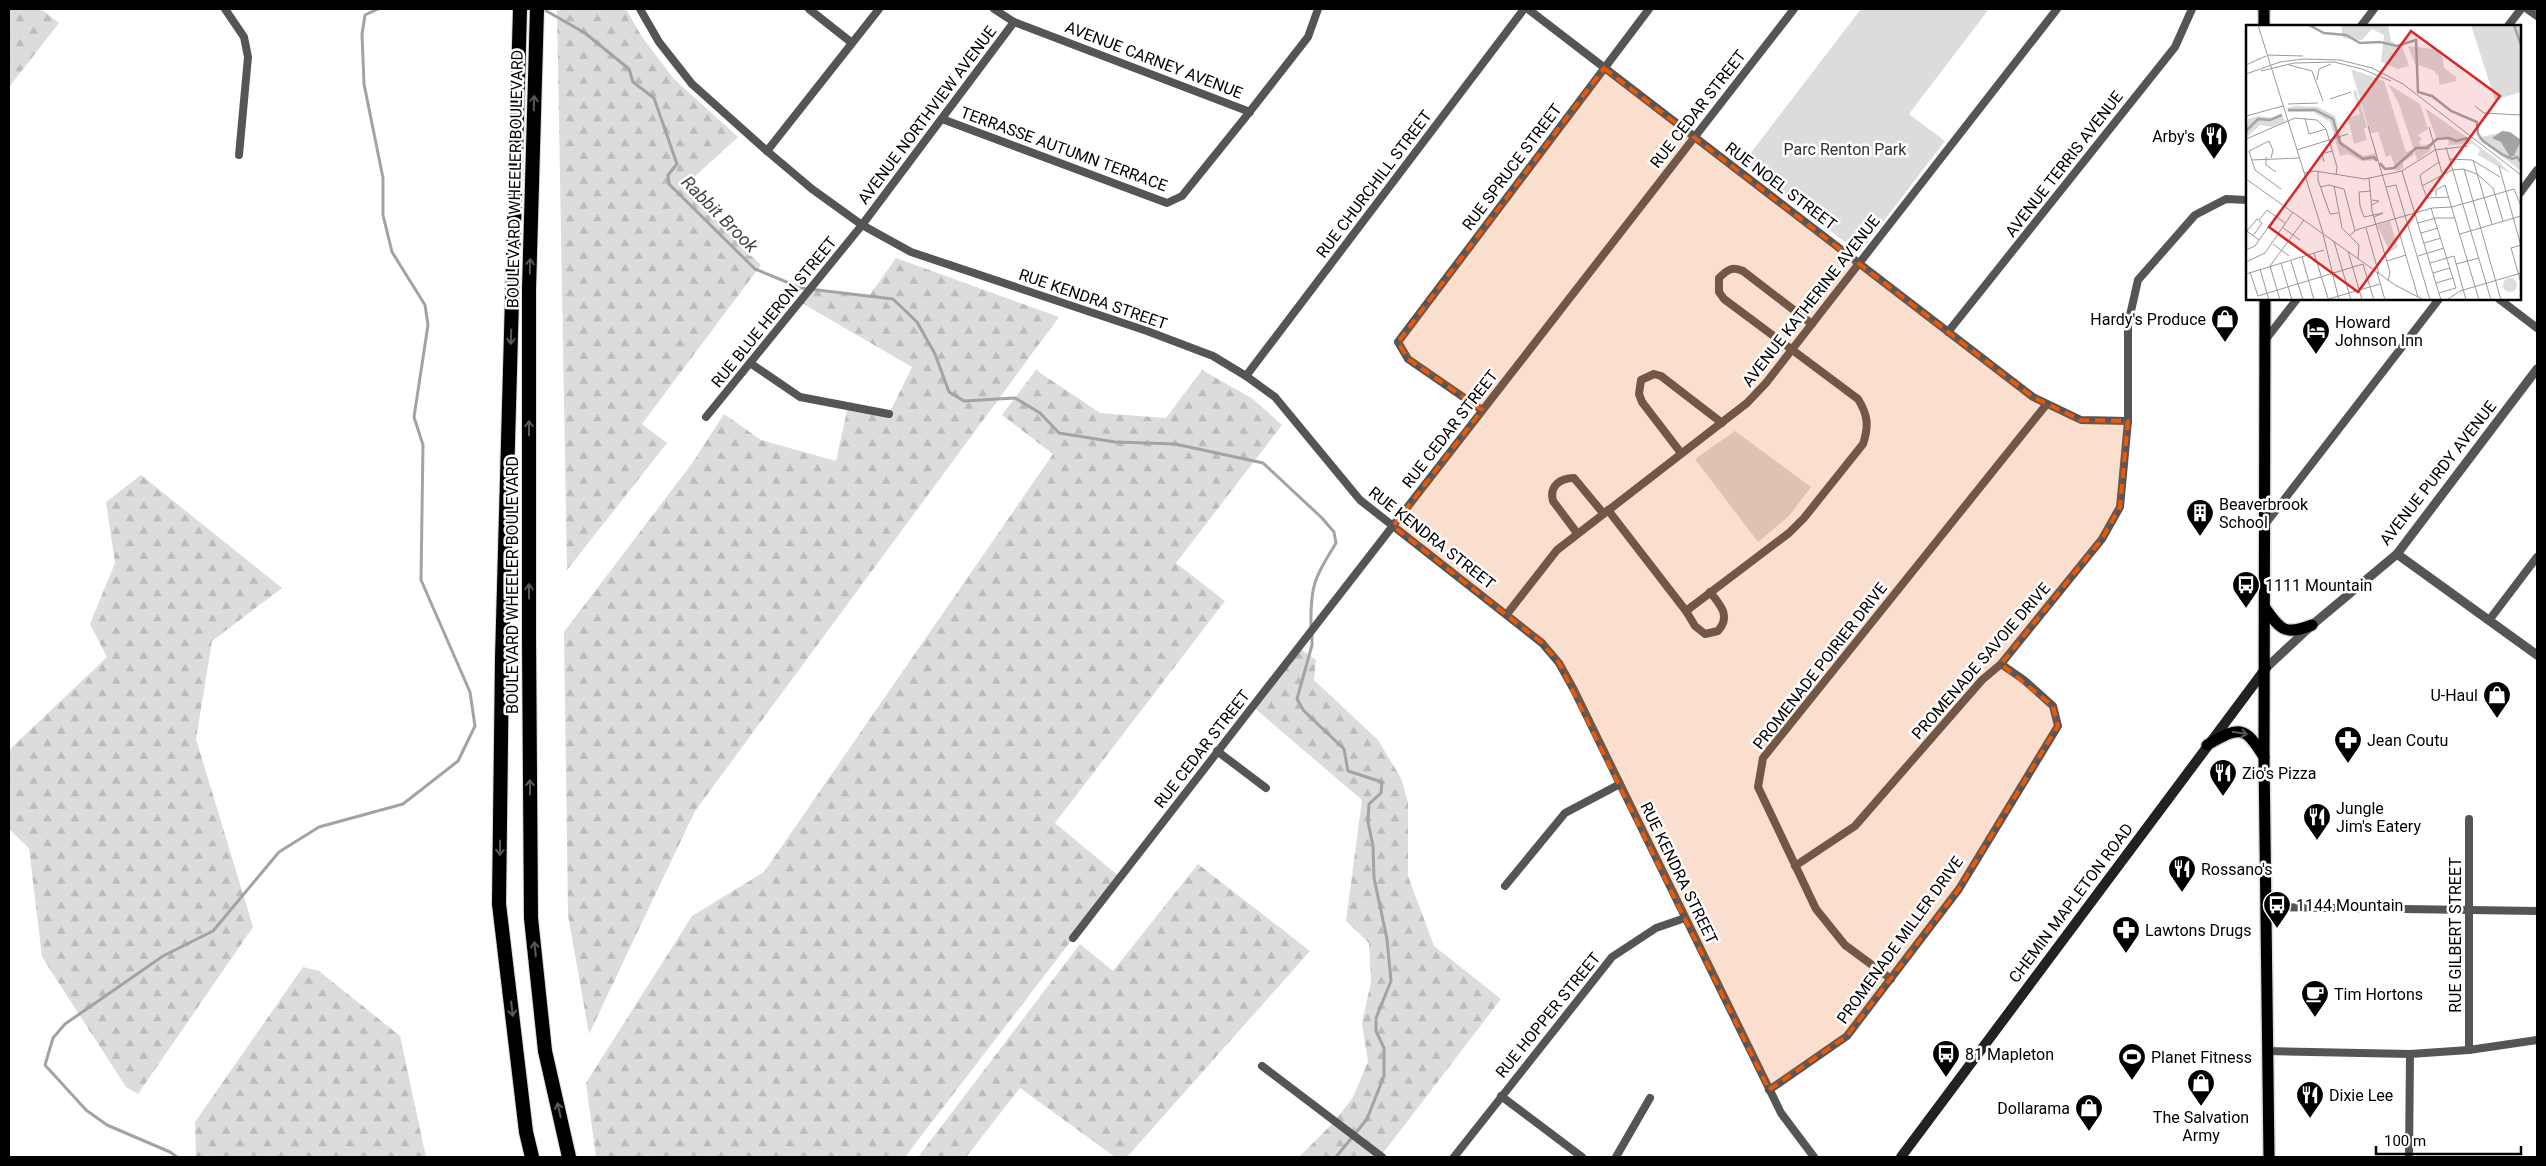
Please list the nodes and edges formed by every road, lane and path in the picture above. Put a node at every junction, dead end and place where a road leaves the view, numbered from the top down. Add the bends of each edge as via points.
1 (225, 9) edge
2 (520, 9) edge
3 (537, 9) edge
4 (640, 9) edge
5 (809, 9) edge
6 (879, 9) edge
7 (994, 9) edge
8 (1318, 9) edge
9 (1524, 9) edge
10 (1528, 9) edge
11 (1649, 9) edge
12 (1794, 9) edge
13 (2057, 9) edge
14 (2192, 9) edge
15 (2264, 9) edge
16 (2374, 9) edge
17 (2521, 9) edge
18 (2527, 9) edge
19 (2537, 16) edge
20 (1014, 22) junction
21 (2264, 25) edge
22 (2362, 25) edge
23 (2509, 25) edge
24 (852, 43) junction
25 (1604, 68) junction
26 (1250, 112) junction
27 (942, 119) junction
28 (1694, 137) junction
29 (767, 151) junction
30 (239, 155) dead end
31 (2537, 170) edge
32 (2521, 192) edge
33 (2246, 200) edge
34 (862, 225) junction
35 (1859, 263) junction
36 (2265, 300) edge
37 (2295, 300) edge
38 (2438, 300) edge
39 (2500, 300) edge
40 (1812, 324) junction
41 (2537, 328) edge
42 (1948, 332) junction
43 (2265, 340) junction
44 (1792, 350) junction
45 (750, 363) junction
46 (2537, 369) edge
47 (1246, 376) junction
48 (2046, 405) junction
49 (1482, 410) junction
50 (888, 414) dead end
51 (706, 417) dead end
52 (2128, 421) junction
53 (1722, 423) junction
54 (1681, 453) junction
55 (1605, 512) junction
56 (2266, 523) junction
57 (1392, 526) junction
58 (1577, 533) junction
59 (2397, 554) junction
60 (2537, 558) edge
61 (1710, 592) junction
62 (2266, 609) junction
63 (1686, 611) junction
64 (1507, 614) junction
65 (2490, 619) junction
66 (2312, 625) junction
67 (2537, 655) edge
68 (2001, 664) junction
69 (2266, 668) junction
70 (2207, 745) junction
71 (1217, 752) junction
72 (2264, 757) junction
73 (1620, 784) junction
74 (1266, 788) dead end
75 (2468, 819) dead end
76 (1795, 866) junction
77 (1505, 886) dead end
78 (2266, 907) junction
79 (2468, 910) junction
80 (2537, 911) edge
81 (1685, 918) junction
82 (1073, 938) dead end
83 (1891, 979) junction
84 (2537, 1040) edge
85 (2469, 1050) junction
86 (2268, 1051) junction
87 (2410, 1054) junction
88 (1262, 1066) dead end
89 (1769, 1090) junction
90 (1501, 1096) junction
91 (1650, 1098) dead end
92 (532, 1157) edge
93 (569, 1157) edge
94 (1382, 1157) edge
95 (1454, 1157) edge
96 (1582, 1157) edge
97 (1616, 1157) edge
98 (1814, 1157) edge
99 (1901, 1157) edge
100 (2269, 1157) edge
101 (2409, 1157) edge

1 - 30 street via 244,37 248,57
2 -> 92 highway, BOULEVARD WHEELER BOULEVARD via 502,659 499,904 526,1132
93 -> 3 highway, BOULEVARD WHEELER BOULEVARD via 545,1052 531,918 529,289
4 - 29 street, RUE KENDRA STREET via 659,42 692,84
5 - 24 street
6 - 24 street
7 - 20 street, AVENUE CARNEY AVENUE
8 - 26 street, TERRASSE AUTUMN TERRACE via 1308,37
9 - 47 street, RUE CHURCHILL STREET
10 - 25 street, RUE NOEL STREET
11 - 25 street, RUE SPRUCE STREET
12 - 28 street, RUE CEDAR STREET
13 - 35 street, AVENUE KATHERINE AVENUE
14 - 42 street, AVENUE TERRIS AVENUE via 2175,47
15 - 21 main road
16 - 22 street
17 - 23 street
18 - 19 street
20 - 26 street, AVENUE CARNEY AVENUE
20 - 27 street, AVENUE NORTHVIEW AVENUE
24 - 29 street
25 - 28 street, RUE NOEL STREET
25 - 49 street, RUE SPRUCE STREET via 1398,342 1408,359
26 - 27 street, TERRASSE AUTUMN TERRACE via 1182,196 1167,203
27 - 34 street, AVENUE NORTHVIEW AVENUE
28 - 35 street, RUE NOEL STREET
28 - 49 street, RUE CEDAR STREET
29 - 34 street, RUE KENDRA STREET
31 - 32 street
33 - 52 street, PROMENADE SAVOIE DRIVE via 2226,199 2195,215 2138,280 2128,324
34 - 45 street, RUE BLUE HERON STREET
34 - 47 street, RUE KENDRA STREET via 911,252 1147,331 1213,356
35 - 40 street, AVENUE KATHERINE AVENUE
35 - 42 street, RUE NOEL STREET
36 - 43 main road
37 - 43 street
38 - 56 street
39 - 41 street
40 - 44 street, AVENUE KATHERINE AVENUE
40 - 44 street via 1743,271 1730,269 1719,278 1719,292 1724,298
42 - 48 street, RUE NOEL STREET
43 - 56 main road
44 - 53 street, AVENUE KATHERINE AVENUE via 1747,403
44 - 61 street via 1858,400 1866,412 1868,430 1863,444 1804,518
45 - 50 street via 800,397
45 - 51 street, RUE BLUE HERON STREET
46 - 59 street, AVENUE PURDY AVENUE
47 - 57 street, RUE KENDRA STREET via 1275,397 1360,500
48 - 52 street, RUE NOEL STREET via 2081,420
48 - 76 street, PROMENADE POIRIER DRIVE via 1763,758 1758,787
49 - 57 street, RUE CEDAR STREET
52 - 68 street, PROMENADE SAVOIE DRIVE via 2120,507 2102,539
53 - 54 street, AVENUE KATHERINE AVENUE
53 - 54 street via 1661,376 1654,374 1641,380 1638,394 1642,402
54 - 55 street, AVENUE KATHERINE AVENUE
55 - 58 street, AVENUE KATHERINE AVENUE
55 - 58 street via 1574,478 1555,484 1554,502
55 - 63 street
56 - 62 main road
57 - 64 street, RUE KENDRA STREET
57 - 71 street, RUE CEDAR STREET
58 - 64 street, AVENUE KATHERINE AVENUE via 1557,550
59 - 65 street
59 - 66 street, AVENUE PURDY AVENUE
60 - 65 street
61 - 63 street
61 - 63 street via 1724,612 1725,619 1718,631 1705,634 1699,631
62 - 66 main road via 2279,628 2294,632
62 - 69 main road
64 - 73 street, RUE KENDRA STREET via 1559,663
65 - 67 street
66 - 69 street, AVENUE PURDY AVENUE
68 - 76 street, PROMENADE SAVOIE DRIVE via 1982,680 1855,826
68 - 83 street, PROMENADE MILLER DRIVE via 2053,706 2058,726 1959,889
69 - 70 main road, CHEMIN MAPLETON ROAD
69 - 72 main road
70 -> 72 main road via 2230,732 2242,731 2252,737
70 - 99 main road, CHEMIN MAPLETON ROAD
71 - 74 street
71 - 82 street, RUE CEDAR STREET
72 - 78 main road
73 - 77 street via 1564,813
73 - 81 street, RUE KENDRA STREET
75 - 79 street, RUE GILBERT STREET
76 - 83 street, PROMENADE POIRIER DRIVE via 1816,909 1845,945
78 - 79 street
78 - 86 main road
79 - 80 street
79 - 85 street, RUE GILBERT STREET
81 - 89 street, RUE KENDRA STREET
81 - 90 street, RUE HOPPER STREET via 1656,928 1612,957
83 - 89 street, PROMENADE MILLER DRIVE via 1847,1036
84 - 85 street
85 - 87 street
86 - 87 street
86 - 100 main road
87 - 101 street
88 - 94 street
89 - 98 street, RUE KENDRA STREET via 1794,1134
90 - 95 street, RUE HOPPER STREET
90 - 96 street
91 - 97 street

